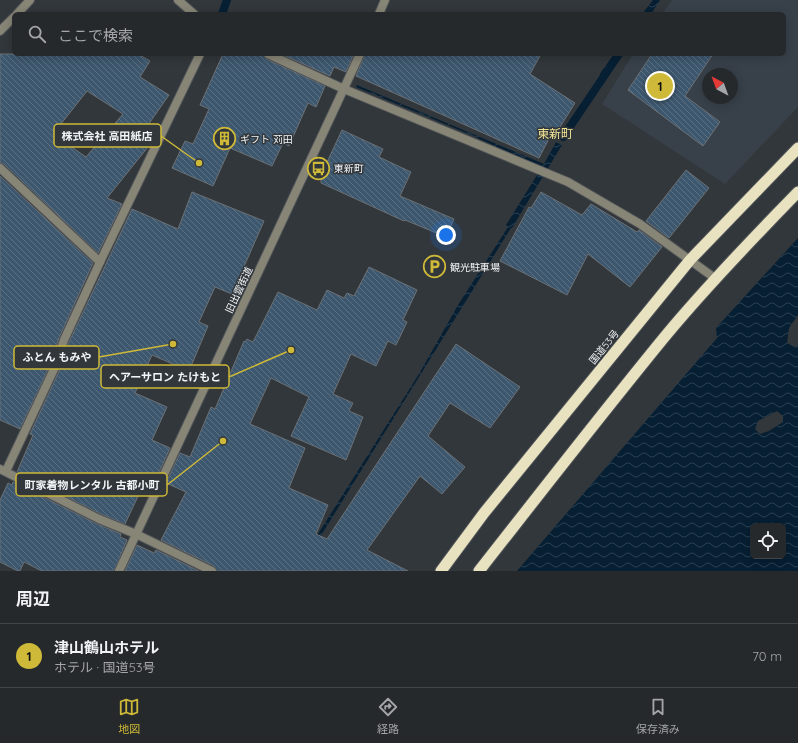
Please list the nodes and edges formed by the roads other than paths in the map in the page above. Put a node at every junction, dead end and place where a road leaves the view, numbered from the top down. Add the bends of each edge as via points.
1 (30, 0) edge
2 (178, 0) edge
3 (385, 0) edge
4 (19, 12) edge
5 (192, 12) edge
6 (380, 12) edge
7 (12, 19) edge
8 (0, 31) edge
9 (199, 56) edge
10 (272, 56) edge
11 (359, 56) edge
12 (344, 89) junction
13 (798, 148) edge
14 (0, 168) edge
15 (798, 192) edge
16 (690, 260) junction
17 (100, 262) junction
18 (716, 279) junction
19 (3, 470) edge
20 (136, 534) junction
21 (119, 571) edge
22 (212, 571) edge
23 (441, 571) edge
24 (479, 571) edge

1 - 4 street
2 - 5 street
3 - 6 street
7 - 8 street
9 - 17 street
10 - 12 street
11 - 12 street, 旧出雲街道
12 - 16 street via 568,182 640,224
12 - 20 street, 旧出雲街道
13 - 16 highway, 国道53号
14 - 17 street
15 - 18 highway
16 - 18 street
16 - 23 highway, 国道53号 via 484,513
17 - 19 street via 64,340 55,367
18 - 24 highway via 668,333 574,448
19 - 20 street
20 - 21 street, 旧出雲街道
20 - 22 street

